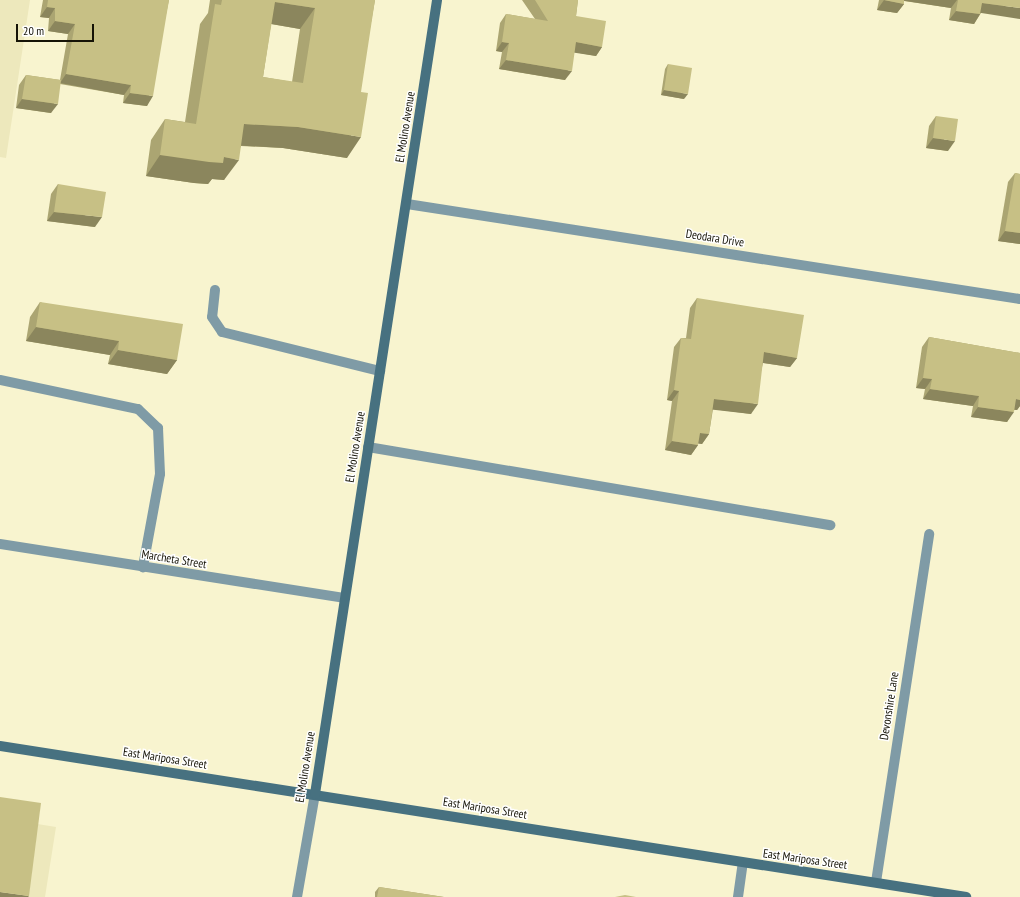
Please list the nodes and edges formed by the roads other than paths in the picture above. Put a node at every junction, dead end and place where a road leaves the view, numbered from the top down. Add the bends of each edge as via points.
1 (437, 0) edge
2 (407, 204) junction
3 (215, 290) dead end
4 (1020, 299) edge
5 (380, 371) junction
6 (0, 380) edge
7 (368, 447) junction
8 (830, 525) dead end
9 (929, 534) dead end
10 (0, 544) edge
11 (143, 567) junction
12 (344, 598) junction
13 (0, 746) edge
14 (315, 794) junction
15 (743, 863) junction
16 (876, 882) junction
17 (298, 897) edge
18 (738, 897) edge
19 (966, 897) edge

1 - 2 street, El Molino Avenue
2 - 4 street, Deodara Drive
2 - 5 street, El Molino Avenue
3 - 5 street via 212,317 222,332
5 - 7 street, El Molino Avenue
6 - 11 street via 138,409 158,428 160,474
7 - 8 street
7 - 12 street, El Molino Avenue
9 - 16 street, Devonshire Lane
10 - 11 street, Marcheta Street
11 - 12 street, Marcheta Street
12 - 14 street, El Molino Avenue
13 - 14 street, East Mariposa Street
14 - 15 street, East Mariposa Street
14 - 17 street, El Molino Avenue
15 - 16 street, East Mariposa Street
15 - 18 street
16 - 19 street, East Mariposa Street

